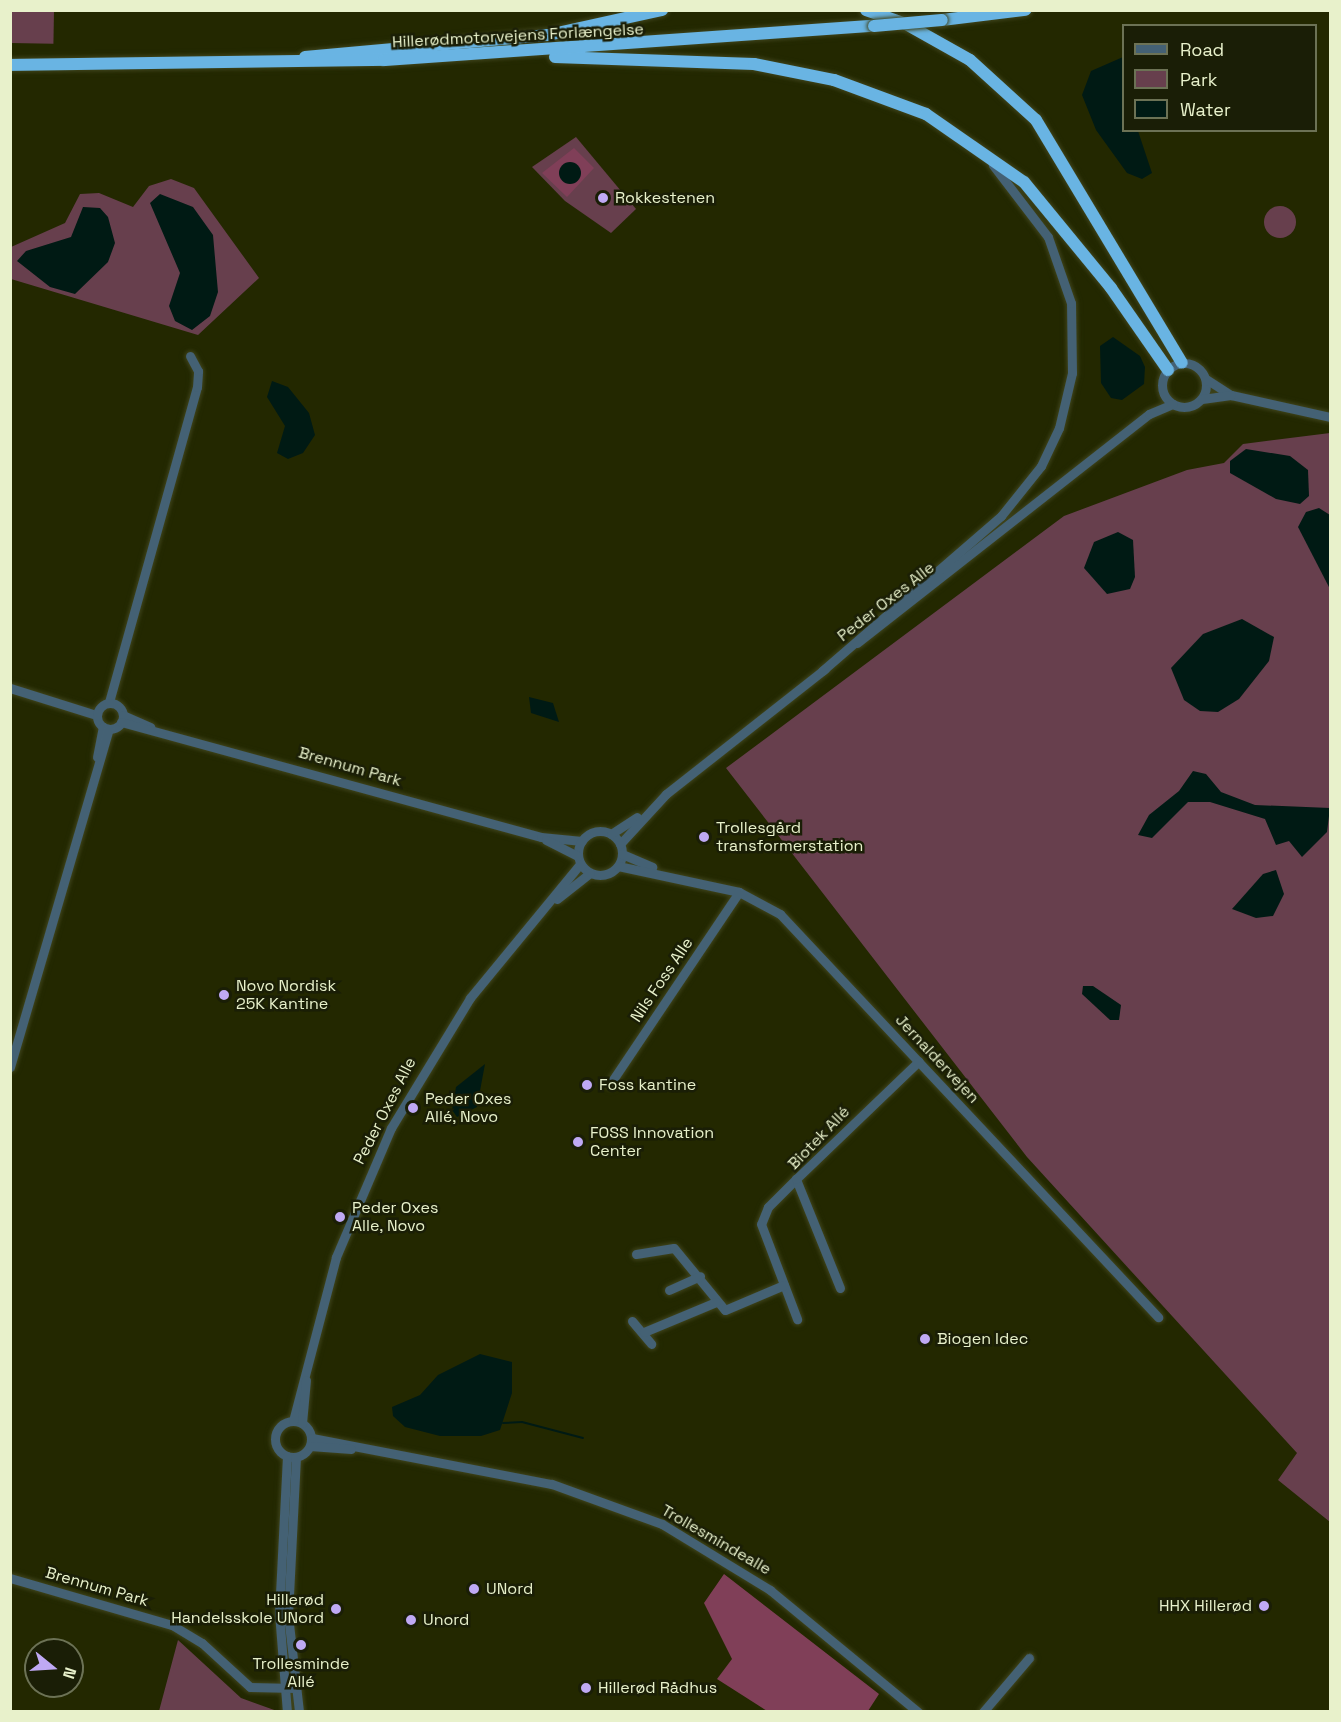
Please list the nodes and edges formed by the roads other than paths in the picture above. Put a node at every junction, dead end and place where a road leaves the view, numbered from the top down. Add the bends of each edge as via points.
1 (662, 10) edge
2 (866, 10) edge
3 (1025, 10) edge
4 (530, 53) junction
5 (278, 63) junction
6 (10, 65) edge
7 (794, 70) junction
8 (190, 356) dead end
9 (1182, 363) junction
10 (1168, 370) junction
11 (1206, 379) junction
12 (1164, 394) junction
13 (1231, 395) junction
14 (1202, 399) junction
15 (1173, 404) junction
16 (1149, 414) junction
17 (1330, 417) edge
18 (822, 671) junction
19 (10, 688) edge
20 (113, 703) junction
21 (98, 711) junction
22 (122, 718) junction
23 (106, 728) junction
24 (642, 815) junction
25 (611, 834) junction
26 (541, 837) junction
27 (582, 841) junction
28 (621, 849) junction
29 (579, 860) junction
30 (618, 866) junction
31 (663, 871) junction
32 (590, 873) junction
33 (739, 892) junction
34 (550, 904) junction
35 (919, 1061) junction
36 (10, 1067) edge
37 (610, 1084) dead end
38 (796, 1179) junction
39 (636, 1254) dead end
40 (700, 1276) junction
41 (784, 1285) junction
42 (840, 1288) dead end
43 (669, 1290) dead end
44 (716, 1302) junction
45 (1158, 1317) dead end
46 (797, 1319) dead end
47 (632, 1321) dead end
48 (644, 1332) junction
49 (651, 1344) dead end
50 (297, 1422) junction
51 (311, 1442) junction
52 (291, 1457) junction
53 (10, 1578) edge
54 (1029, 1658) dead end
55 (295, 1688) junction
56 (284, 1690) junction
57 (287, 1712) edge
58 (299, 1712) edge
59 (918, 1712) edge
60 (983, 1712) edge

1 - 5 highway via 548,35 324,52
2 - 9 highway via 906,24 970,60 1036,120
3 - 4 highway, Hillerødmotorvejens Forlængelse, bridge
4 - 5 highway, Hillerødmotorvejens Forlængelse
4 - 7 highway via 573,59 709,60
5 - 6 highway, Hillerødmotorvejens Forlængelse
7 - 10 highway via 926,114 994,157 1053,214
7 - 18 street via 914,114 992,164 1048,237 1065,280 1073,326 1066,406 1029,484 1001,516
8 - 20 street via 198,371 197,387 122,648
9 - 10 street
9 - 11 street via 1197,367
10 - 12 street
11 - 13 street
11 - 14 street
12 - 15 street
12 - 16 street, Peder Oxes Alle
13 - 14 street
13 - 17 street
14 - 15 street via 1188,407
15 - 16 street, Peder Oxes Alle
16 - 18 street, Peder Oxes Alle
18 - 24 street, Peder Oxes Alle
19 - 21 street
20 - 21 street
20 - 22 street
21 - 23 street
22 - 23 street
22 - 26 street, Brennum Park
23 - 36 street
24 - 25 street, Peder Oxes Alle
24 - 28 street, Peder Oxes Alle
25 - 27 street via 595,832
25 - 28 street
26 - 27 street, Brennum Park
26 - 29 street, Brennum Park
27 - 29 street
28 - 30 street
28 - 31 street, Jernaldervejen
29 - 32 street
29 - 34 street, Peder Oxes Alle
30 - 31 street, Jernaldervejen
30 - 32 street via 606,875
31 - 33 street, Jernaldervejen
32 - 34 street, Peder Oxes Alle
33 - 35 street, Jernaldervejen via 780,914
33 - 37 street, Nils Foss Alle
34 - 50 street, Peder Oxes Alle via 470,998 391,1128 336,1257 307,1363
35 - 38 street, Biotek Allé
35 - 45 street, Jernaldervejen
38 - 41 street via 768,1207 762,1224
38 - 42 street, Biotek Allé
39 - 40 street via 669,1246
40 - 43 street
40 - 44 street
41 - 44 street via 727,1310
41 - 46 street
44 - 48 street
47 - 48 street
48 - 49 street
50 - 51 street
50 - 52 street via 282,1424 275,1439
51 - 52 street
51 - 59 street, Trollesmindealle via 552,1484 662,1524 771,1590
52 - 55 street via 288,1615
52 - 56 street via 279,1533
53 - 56 street, Brennum Park via 172,1624 202,1643 241,1682 260,1690
54 - 60 street
55 - 56 street, Brennum Park
55 - 58 street
56 - 57 street

